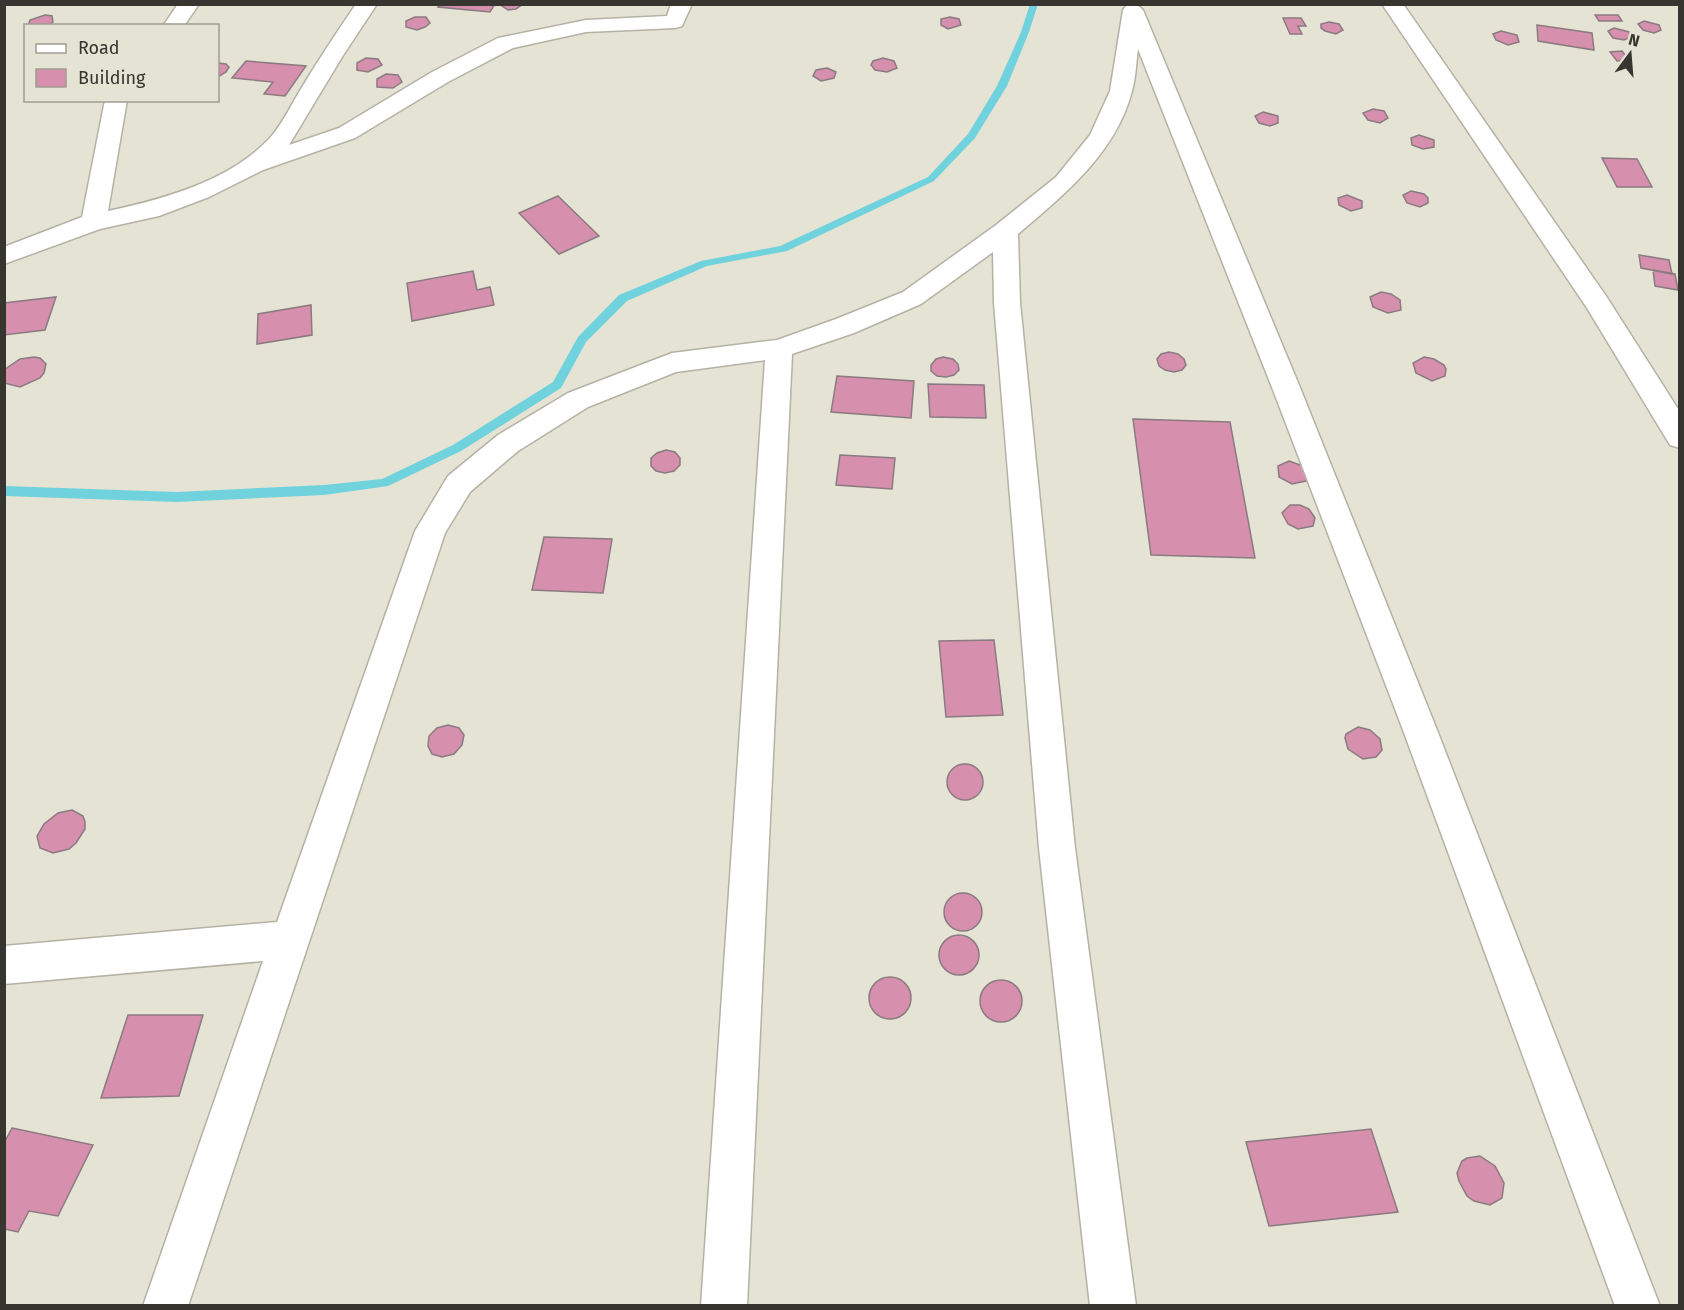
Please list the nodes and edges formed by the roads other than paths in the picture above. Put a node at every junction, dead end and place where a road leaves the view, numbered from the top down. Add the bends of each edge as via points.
1 (189, 4) edge
2 (367, 4) edge
3 (682, 4) edge
4 (1392, 4) edge
5 (1136, 7) edge
6 (174, 24) edge
7 (116, 102) edge
8 (255, 165) junction
9 (94, 222) junction
10 (1005, 231) junction
11 (4, 256) edge
12 (779, 349) junction
13 (1680, 437) edge
14 (291, 940) junction
15 (4, 965) edge
16 (165, 1305) edge
17 (724, 1305) edge
18 (1113, 1305) edge
19 (1638, 1305) edge

1 - 6 street
2 - 8 street via 280,141
3 - 8 street via 675,22 586,26 506,43 347,133
4 - 13 street via 1597,302
5 - 10 street via 1121,91 1101,137 1065,182
5 - 19 street via 1420,730
7 - 9 street
8 - 9 street via 200,192
9 - 11 street
10 - 12 street via 912,298
10 - 18 street via 1007,303 1056,836
12 - 14 street via 672,363 578,400 508,443 459,484 430,531
12 - 17 street
14 - 15 street
14 - 16 street

